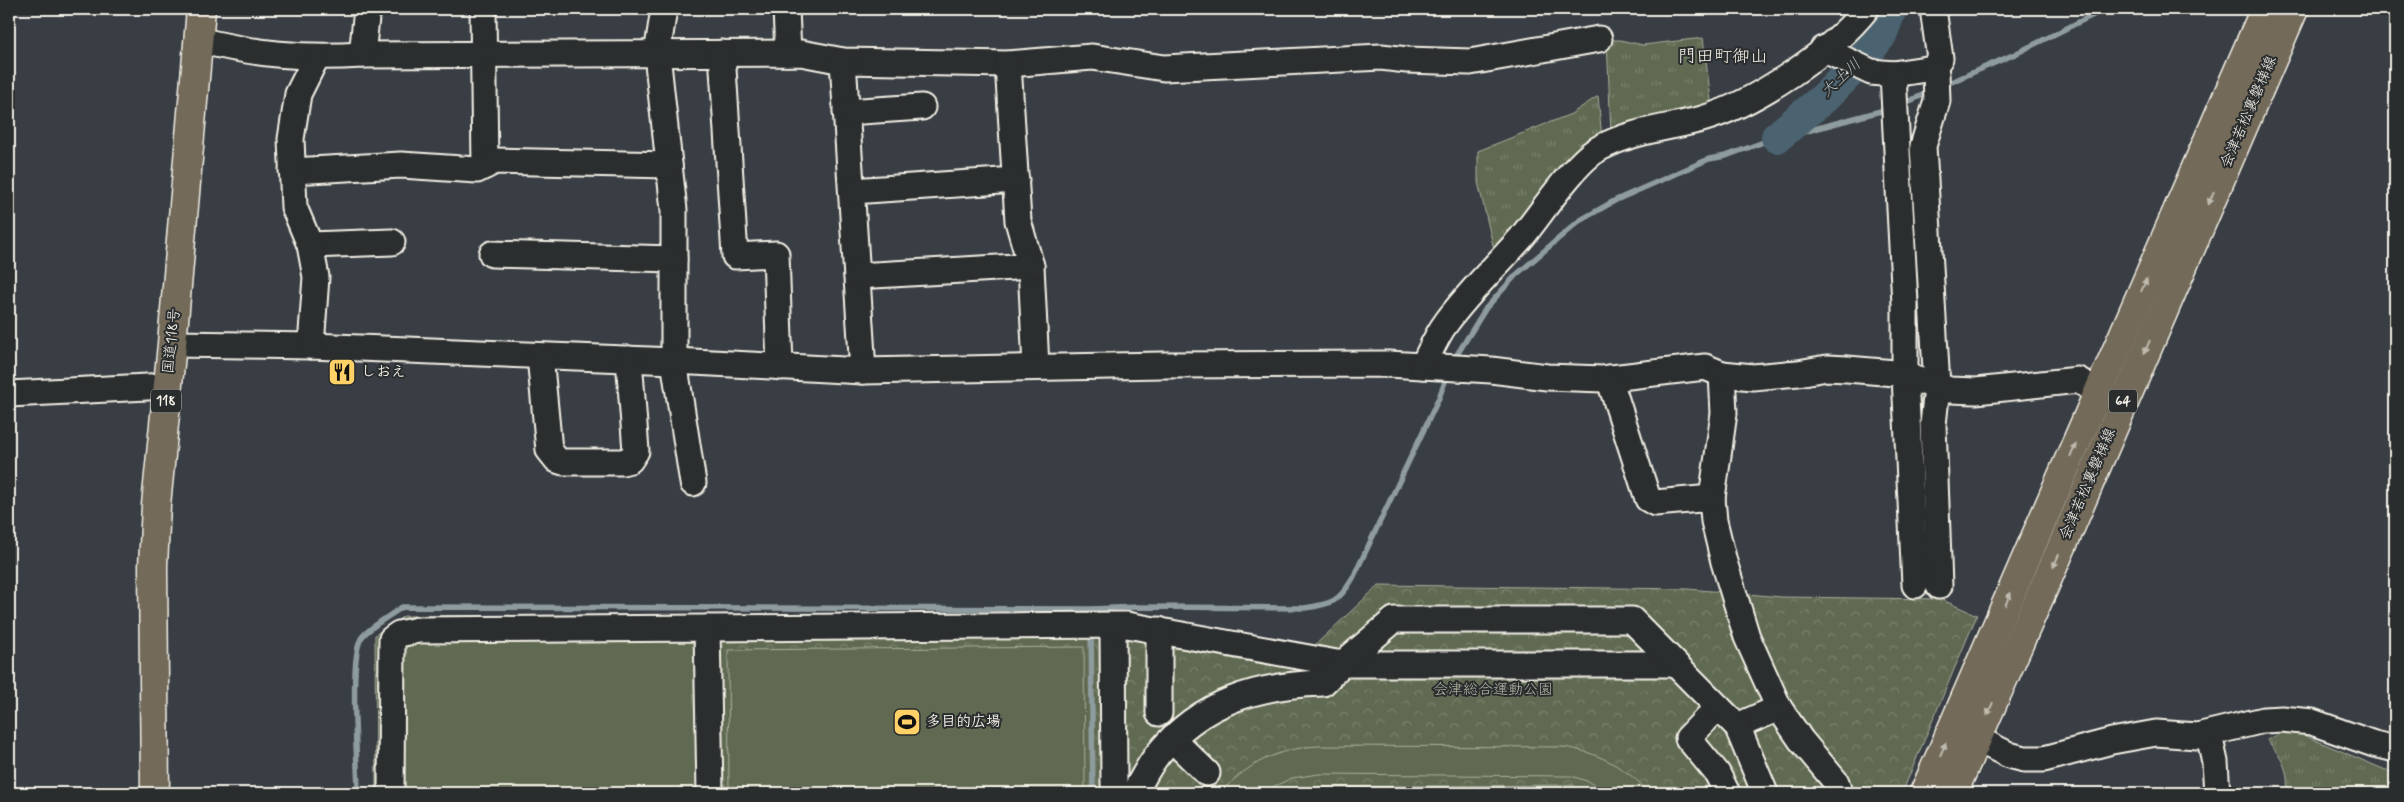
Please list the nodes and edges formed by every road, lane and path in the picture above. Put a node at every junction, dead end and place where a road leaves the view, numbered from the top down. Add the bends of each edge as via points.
1 (201, 9) edge
2 (367, 9) edge
3 (483, 9) edge
4 (664, 9) edge
5 (786, 9) edge
6 (1866, 9) edge
7 (1933, 9) edge
8 (2264, 9) edge
9 (2294, 9) edge
10 (198, 40) junction
11 (1599, 40) dead end
12 (1823, 49) junction
13 (722, 53) junction
14 (788, 53) junction
15 (657, 54) junction
16 (362, 55) junction
17 (482, 55) junction
18 (316, 58) junction
19 (843, 61) junction
20 (1008, 64) junction
21 (1933, 68) junction
22 (1893, 74) junction
23 (922, 107) dead end
24 (846, 112) junction
25 (669, 165) junction
26 (485, 166) junction
27 (292, 170) junction
28 (1016, 180) junction
29 (852, 191) junction
30 (392, 242) dead end
31 (310, 245) junction
32 (492, 254) dead end
33 (674, 259) junction
34 (1031, 266) junction
35 (857, 276) junction
36 (172, 344) junction
37 (311, 346) junction
38 (540, 356) junction
39 (629, 359) junction
40 (674, 361) junction
41 (1422, 366) junction
42 (780, 367) junction
43 (1036, 368) junction
44 (863, 372) junction
45 (1722, 374) junction
46 (1905, 376) junction
47 (1609, 378) junction
48 (168, 386) junction
49 (1937, 387) junction
50 (2098, 392) junction
51 (9, 394) edge
52 (2122, 406) junction
53 (693, 483) dead end
54 (1712, 498) junction
55 (1113, 626) junction
56 (707, 628) junction
57 (1159, 630) junction
58 (1342, 664) junction
59 (1675, 664) junction
60 (1718, 707) junction
61 (1779, 708) junction
62 (1159, 713) dead end
63 (1737, 726) junction
64 (2209, 735) junction
65 (1172, 739) junction
66 (1976, 739) junction
67 (2395, 748) edge
68 (1207, 773) dead end
69 (1124, 788) edge
70 (155, 793) edge
71 (391, 793) edge
72 (710, 793) edge
73 (1727, 793) edge
74 (1765, 793) edge
75 (1839, 793) edge
76 (1924, 793) edge
77 (1952, 793) edge
78 (2217, 793) edge

1 - 10 main road, 国道118号 / 118
2 - 16 street
3 - 17 street
4 - 15 street
5 - 14 street
6 - 12 street
7 - 21 street via 1940,58
50 -> 8 main road, 会津若松裏磐梯線 / 64
9 -> 52 main road, 会津若松裏磐梯線 / 64
10 - 18 street via 237,50
10 - 36 main road, 国道118号 / 118
11 - 20 street via 1470,62 1381,56 1164,68 1092,57
12 - 22 street via 1870,72
12 - 41 street via 1748,101 1703,118 1619,138 1598,149 1445,324
13 - 14 street
13 - 15 street
13 - 42 street via 735,256 776,254
14 - 19 street
15 - 17 street
15 - 25 street
16 - 17 street
16 - 18 street
17 - 26 street
18 - 27 street via 298,94
19 - 20 street
19 - 24 street
20 - 28 street
21 - 22 street
21 - 49 street via 1938,101 1923,146
22 - 46 street via 1905,304
23 - 24 street
24 - 29 street
25 - 26 street via 495,161
25 - 33 street via 674,210
26 - 27 street via 477,170 401,165
27 - 31 street via 294,207
28 - 29 street
28 - 34 street via 1018,221
29 - 35 street
30 - 31 street
31 - 37 street via 316,278
32 - 33 street
33 - 40 street
34 - 35 street
34 - 43 street
35 - 44 street
36 - 37 street
36 - 48 main road, 国道118号 / 118
37 - 38 street
38 - 39 street
38 - 39 street via 549,450 556,460 564,462 622,462 630,460 636,451
39 - 40 street
40 - 42 street
40 - 53 street
41 - 43 street
41 - 47 street via 1547,377
42 - 44 street
43 - 44 street
45 - 46 street via 1753,377 1837,368
45 - 47 street via 1706,367
45 - 54 street via 1724,413
46 - 49 street
46 - 49 street via 1927,586
47 - 54 street via 1648,499 1655,503
48 - 51 street
48 - 70 main road, 国道118号 / 118 via 153,566
49 - 50 street via 1976,391 2078,380
50 - 52 street
76 -> 50 main road, 会津若松裏磐梯線 / 64
52 -> 66 main road, 会津若松裏磐梯線 / 64
54 - 61 street via 1716,529 1747,637
55 - 56 street
55 - 57 street
55 - 69 street
56 - 71 street via 418,630 399,634 392,639
56 - 72 street
57 - 58 street
57 - 62 street
58 - 59 street
58 - 59 street via 1394,620 1632,620
58 - 65 street via 1323,683 1270,687 1227,701 1193,721
59 - 60 street
60 - 63 street
60 - 73 street via 1688,738 1717,773
61 - 63 street
61 - 75 street via 1836,782
63 - 74 street
64 - 66 street via 2156,733 2044,759 2010,755
64 - 67 street via 2264,720 2282,719 2312,722
64 - 78 street via 2216,762
65 - 68 street
65 - 69 street
66 - 77 main road, 会津若松裏磐梯線 / 64

